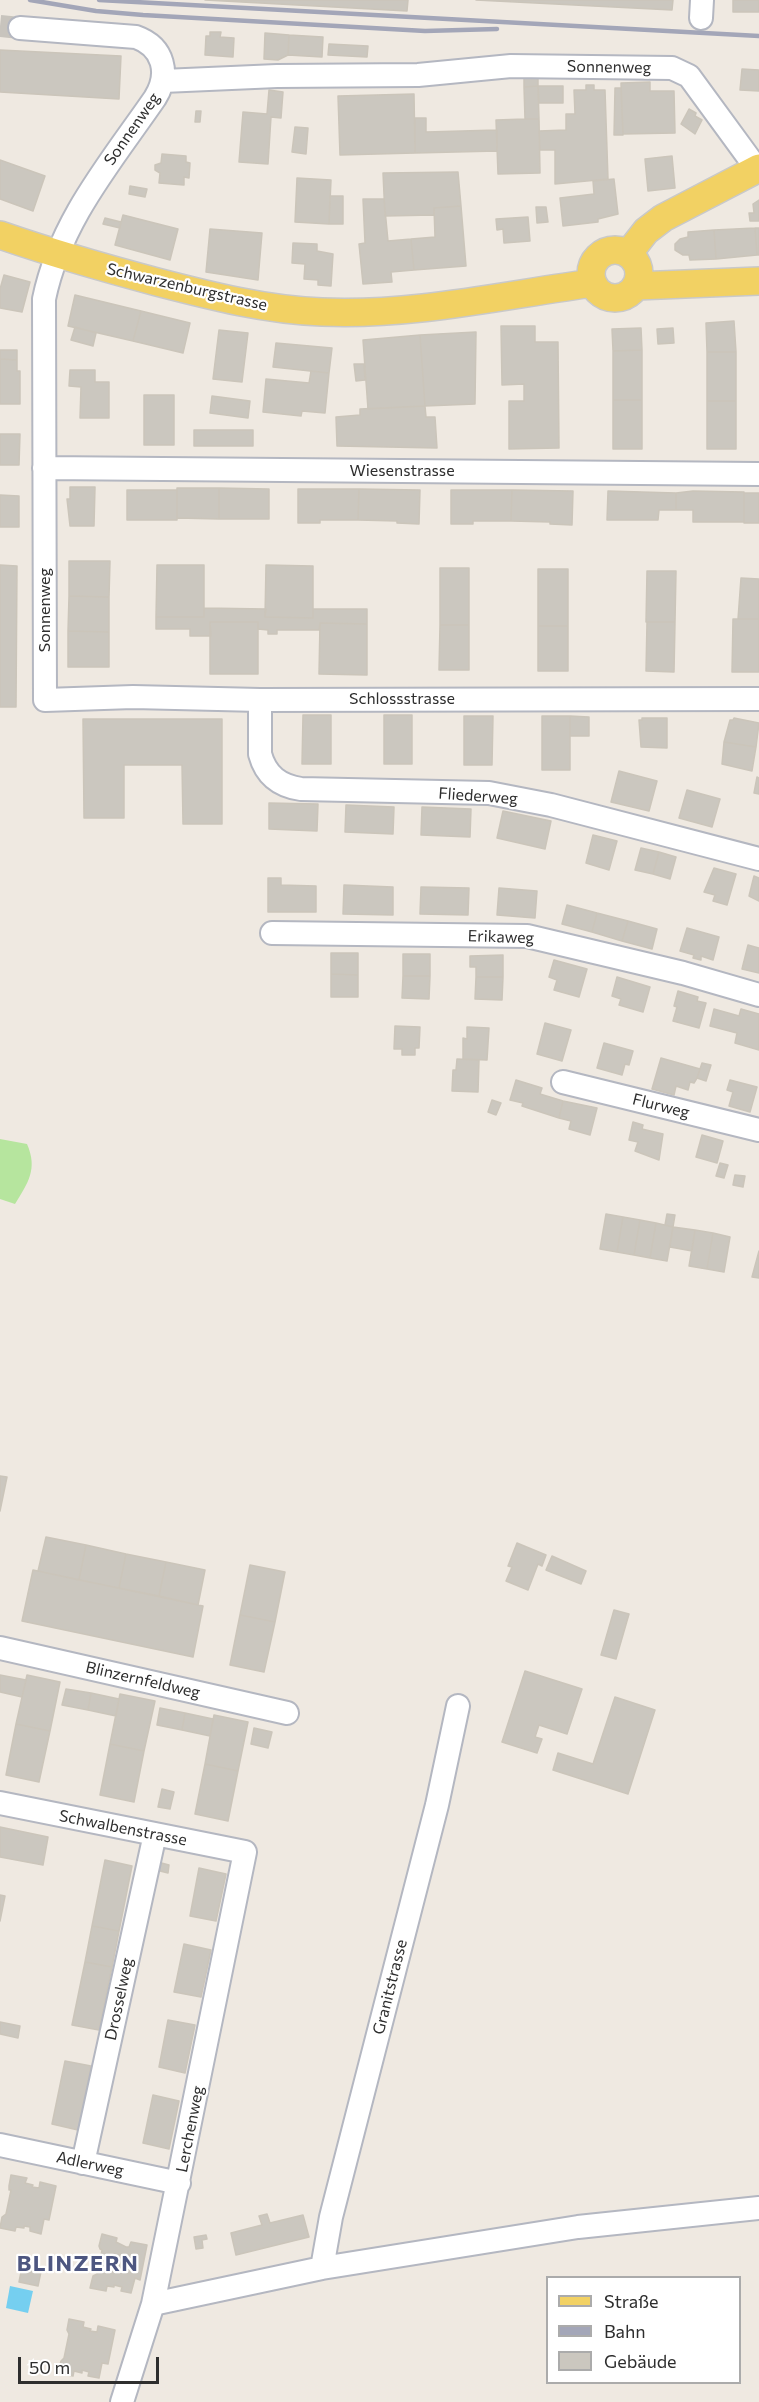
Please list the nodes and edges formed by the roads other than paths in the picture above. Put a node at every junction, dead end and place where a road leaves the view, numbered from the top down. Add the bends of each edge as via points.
1 (20, 28) tunnel mouth
2 (163, 81) junction
3 (758, 169) edge
4 (0, 235) edge
5 (57, 254) junction
6 (628, 254) junction
7 (759, 281) edge
8 (593, 283) junction
9 (636, 286) junction
10 (44, 468) junction
11 (759, 474) edge
12 (759, 699) edge
13 (45, 700) joint
14 (260, 700) junction
15 (759, 859) edge
16 (272, 933) dead end
17 (759, 995) edge
18 (563, 1082) dead end
19 (759, 1130) edge
20 (0, 1648) edge
21 (458, 1706) dead end
22 (287, 1713) dead end
23 (0, 1803) edge
24 (155, 1834) junction
25 (245, 1852) joint
26 (0, 2145) edge
27 (83, 2163) junction
28 (179, 2183) junction
29 (759, 2208) edge
30 (322, 2268) junction
31 (153, 2304) junction
32 (122, 2402) edge

1 - 2 street via 142,40 158,54
2 - 3 street, Sonnenweg via 418,75 511,66 672,68 688,76
2 - 5 street, Sonnenweg via 84,200
3 - 6 main road via 663,218 646,231
4 - 5 main road, Schwarzenburgstrasse
5 - 8 main road, Schwarzenburgstrasse via 234,301 320,312 377,312
5 - 10 street, Sonnenweg via 44,299
6 - 8 main road via 616,250 601,255 592,268
6 - 9 main road via 639,270
7 - 9 main road
8 - 9 main road via 604,296 612,298 628,295
10 - 11 street, Wiesenstrasse
10 - 13 street, Sonnenweg
12 - 14 street, Schlossstrasse
13 - 14 street, Schlossstrasse
14 - 15 street, Fliederweg via 262,763 273,778 289,787 489,793
16 - 17 street, Erikaweg via 534,936
18 - 19 street, Flurweg
20 - 22 street, Blinzernfeldweg
21 - 30 street, Granitstrasse via 437,1805 331,2217
23 - 24 street, Schwalbenstrasse
24 - 25 street, Schwalbenstrasse
24 - 27 street, Drosselweg
25 - 28 street, Lerchenweg
26 - 27 street, Adlerweg
27 - 28 street, Adlerweg
28 - 31 street, Lerchenweg
29 - 30 street via 578,2227
30 - 31 street
31 - 32 street, Lerchenweg

